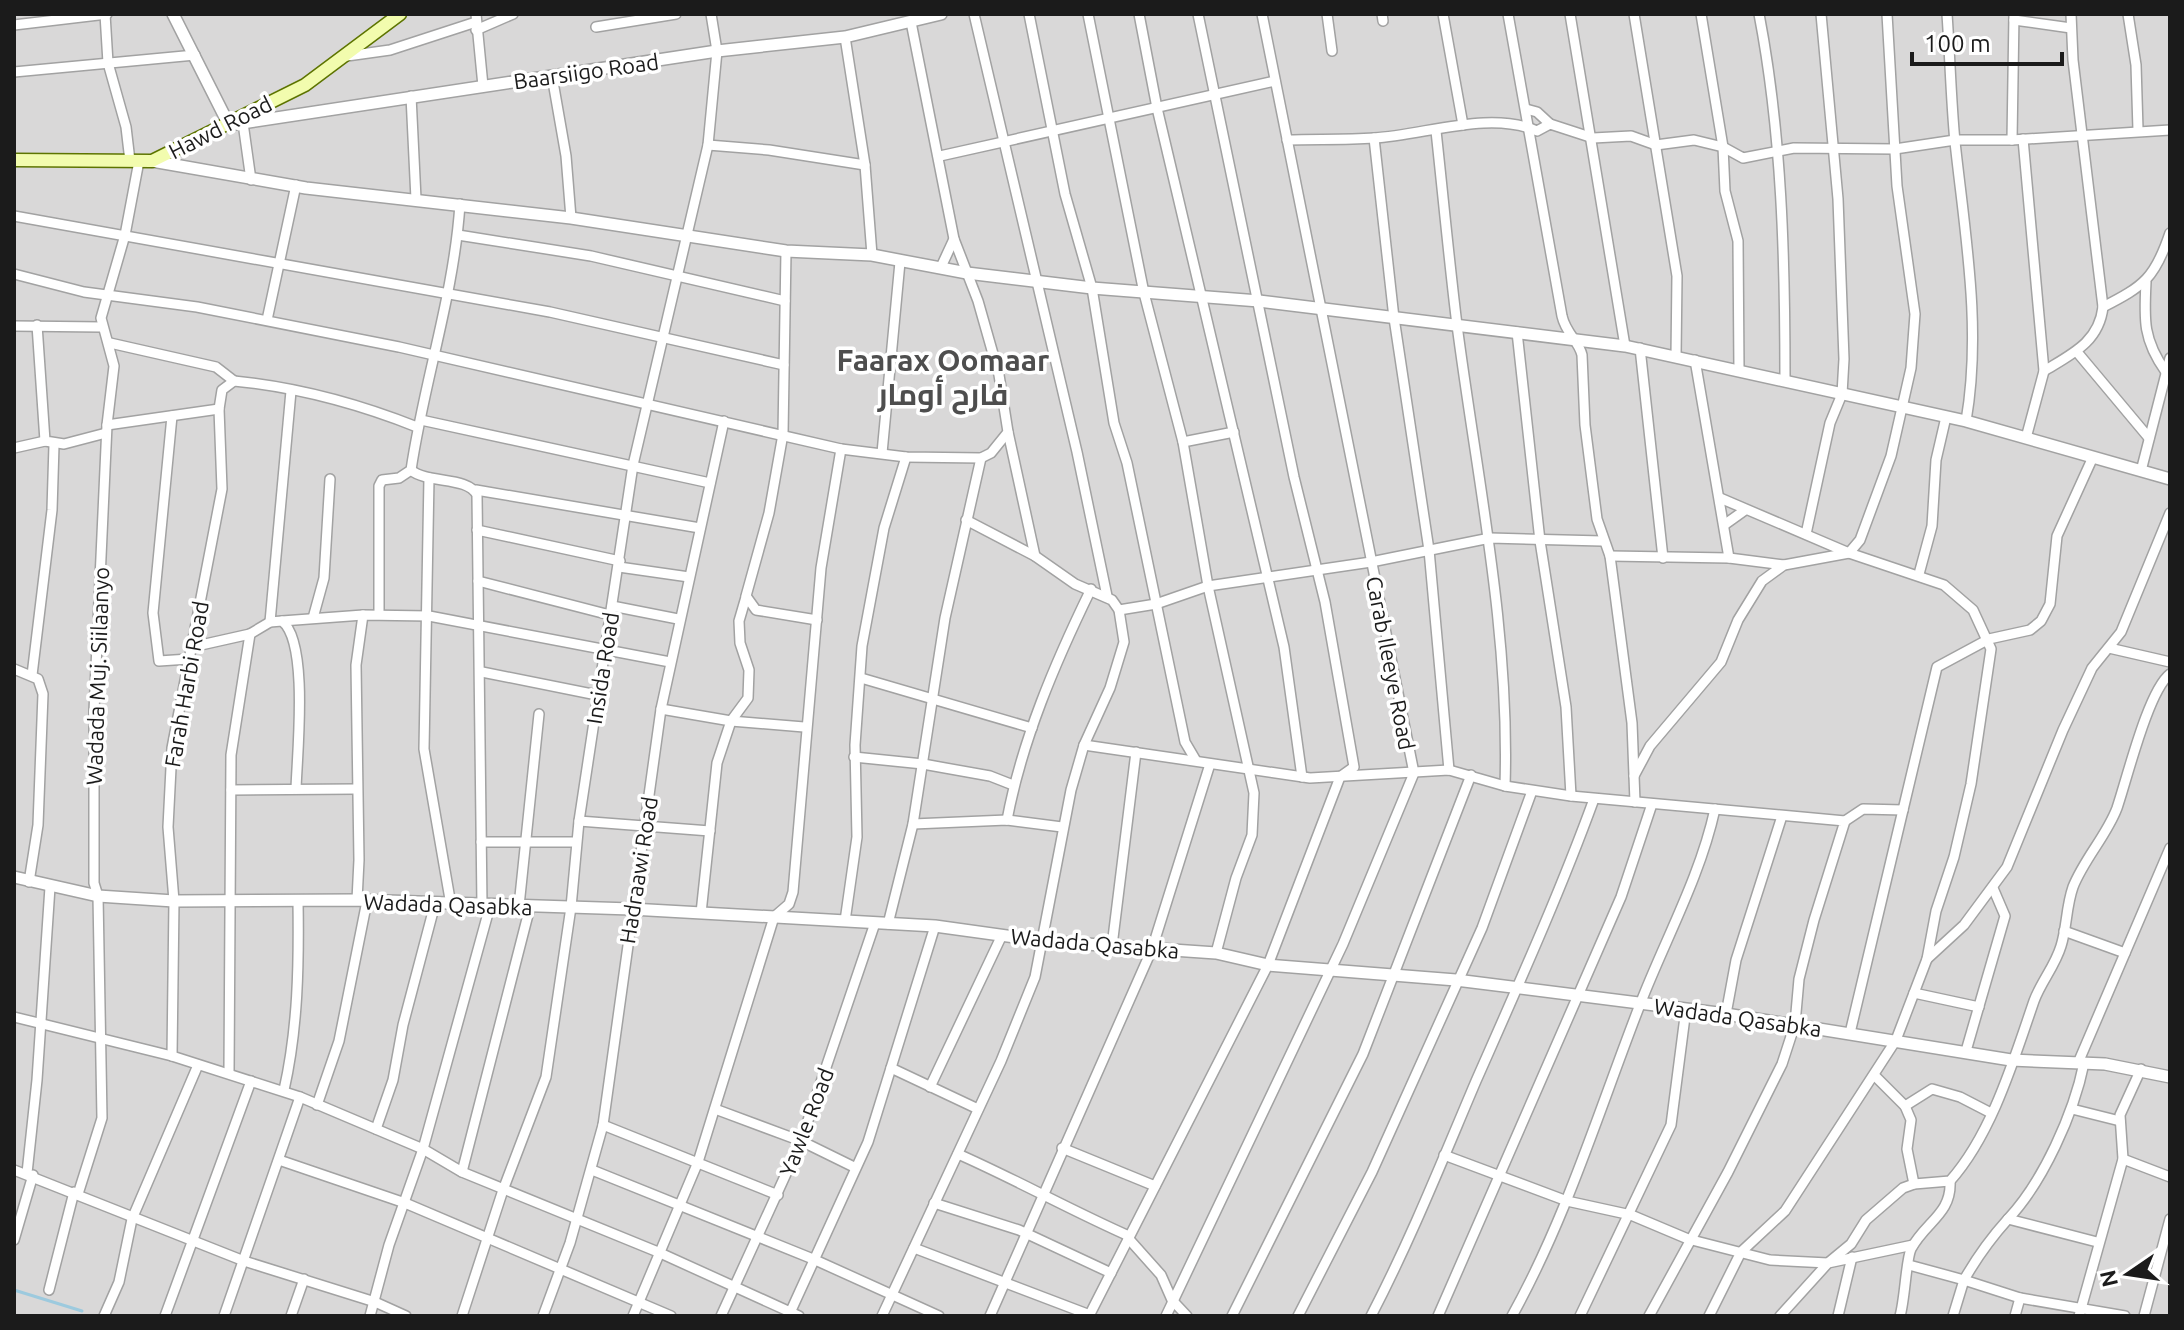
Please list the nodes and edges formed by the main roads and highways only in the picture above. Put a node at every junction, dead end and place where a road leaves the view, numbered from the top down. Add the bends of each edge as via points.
1 (400, 14) edge
2 (14, 160) edge

1 - 2 main road, Hawd Road via 305,85 229,125 140,161

